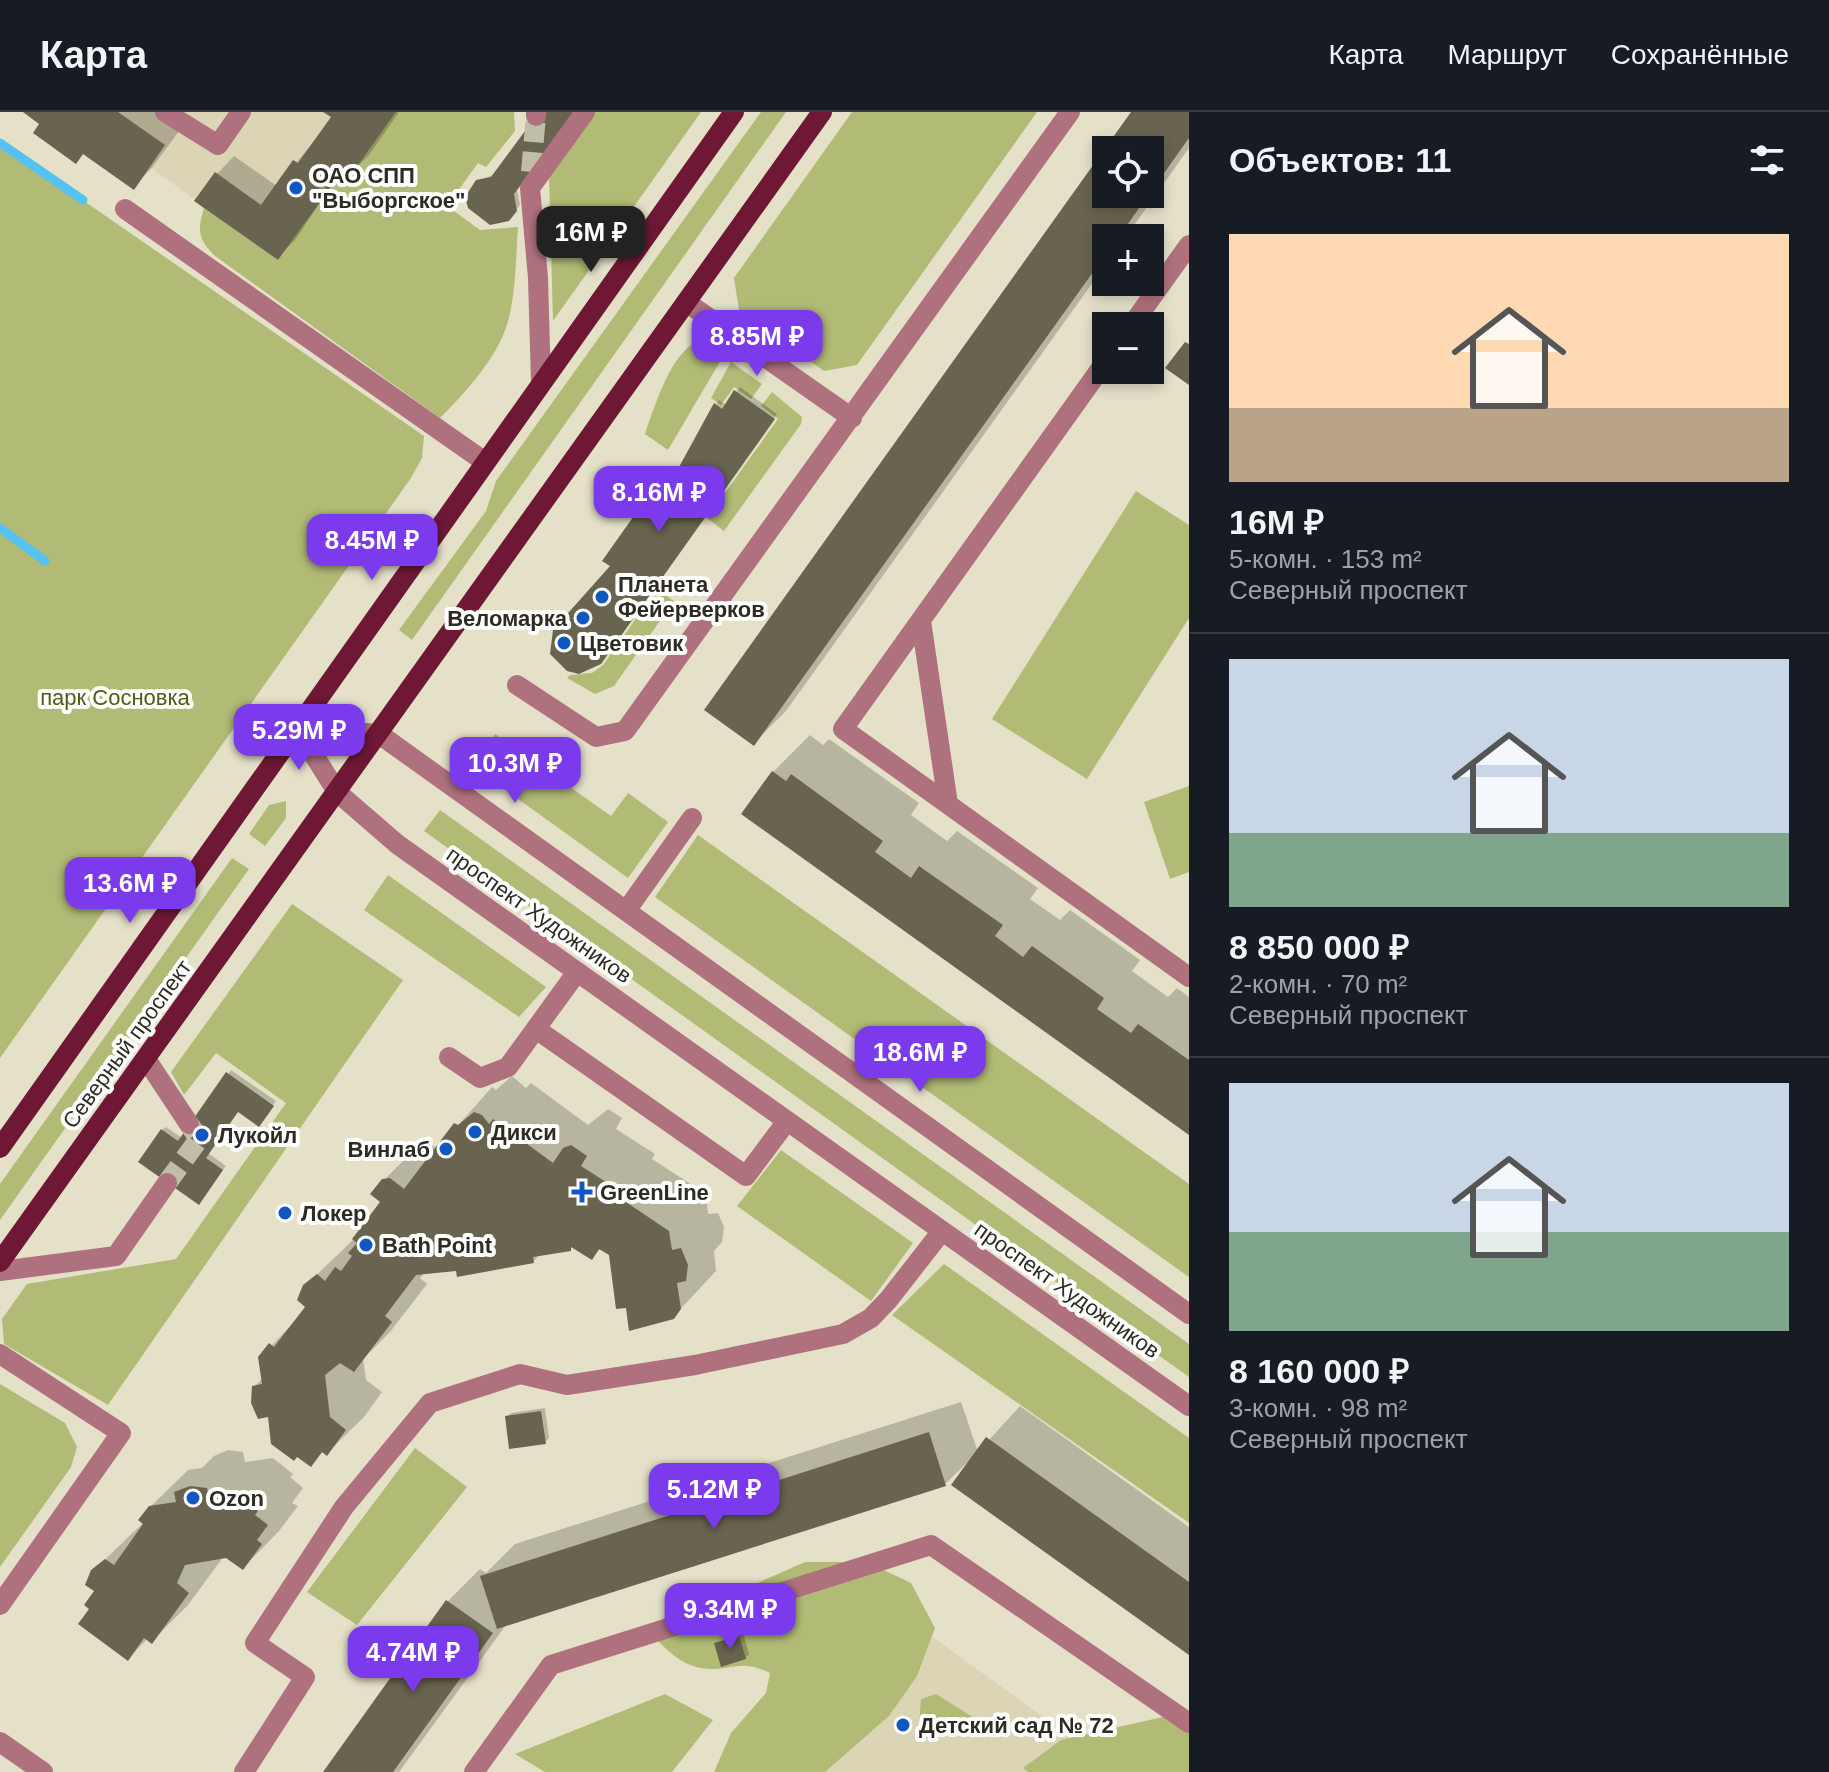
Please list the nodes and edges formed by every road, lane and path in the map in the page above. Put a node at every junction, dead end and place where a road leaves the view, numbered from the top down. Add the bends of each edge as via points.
1 (165, 112) edge
2 (241, 112) edge
3 (585, 112) edge
4 (734, 112) edge
5 (822, 112) edge
6 (1070, 112) edge
7 (125, 209) dead end
8 (1189, 245) edge
9 (686, 302) junction
10 (1141, 312) edge
11 (1092, 381) edge
12 (541, 383) junction
13 (852, 418) junction
14 (485, 462) junction
15 (921, 621) junction
16 (517, 685) dead end
17 (297, 728) junction
18 (379, 734) junction
19 (337, 792) junction
20 (948, 804) junction
21 (692, 818) dead end
22 (626, 911) junction
23 (577, 972) junction
24 (1189, 977) edge
25 (536, 1029) junction
26 (449, 1057) dead end
27 (146, 1059) junction
28 (787, 1121) junction
29 (189, 1124) tunnel mouth
30 (0, 1148) edge
31 (167, 1183) tunnel mouth
32 (942, 1231) junction
33 (0, 1262) edge
34 (0, 1271) edge
35 (1189, 1314) edge
36 (0, 1354) edge
37 (1189, 1406) edge
38 (0, 1605) edge
39 (1189, 1723) edge
40 (0, 1742) edge
41 (43, 1772) edge
42 (244, 1772) edge
43 (474, 1772) edge

1 - 2 street via 218,145
3 - 12 street via 531,180
4 - 12 main road, Северный проспект
5 - 9 main road, Северный проспект
6 - 13 street
7 - 14 street
8 - 10 street
9 - 13 street
9 - 18 main road, Северный проспект
11 - 15 street
12 - 14 main road, Северный проспект
13 - 16 street via 625,731 596,737
14 - 17 main road, Северный проспект
15 - 20 street
15 - 20 street via 843,729
17 - 18 street
17 - 19 street, проспект Художников
17 - 30 main road, Северный проспект
18 - 19 main road, Северный проспект
18 - 22 street
19 - 23 street, проспект Художников via 397,844
19 - 27 main road, Северный проспект
20 - 24 street
21 - 22 street
22 - 35 street
23 - 25 street
23 - 28 street, проспект Художников
25 - 26 street via 508,1067 480,1078
25 - 28 street via 746,1176
27 - 29 street
27 - 33 main road, Северный проспект
28 - 32 street, проспект Художников
31 - 34 street via 116,1256
32 - 37 street, проспект Художников
32 - 42 street via 880,1309 843,1334 567,1385 520,1374 430,1403 344,1507 255,1643 305,1677
36 - 38 street via 121,1433
39 - 43 street via 931,1545 551,1665
40 - 41 street

